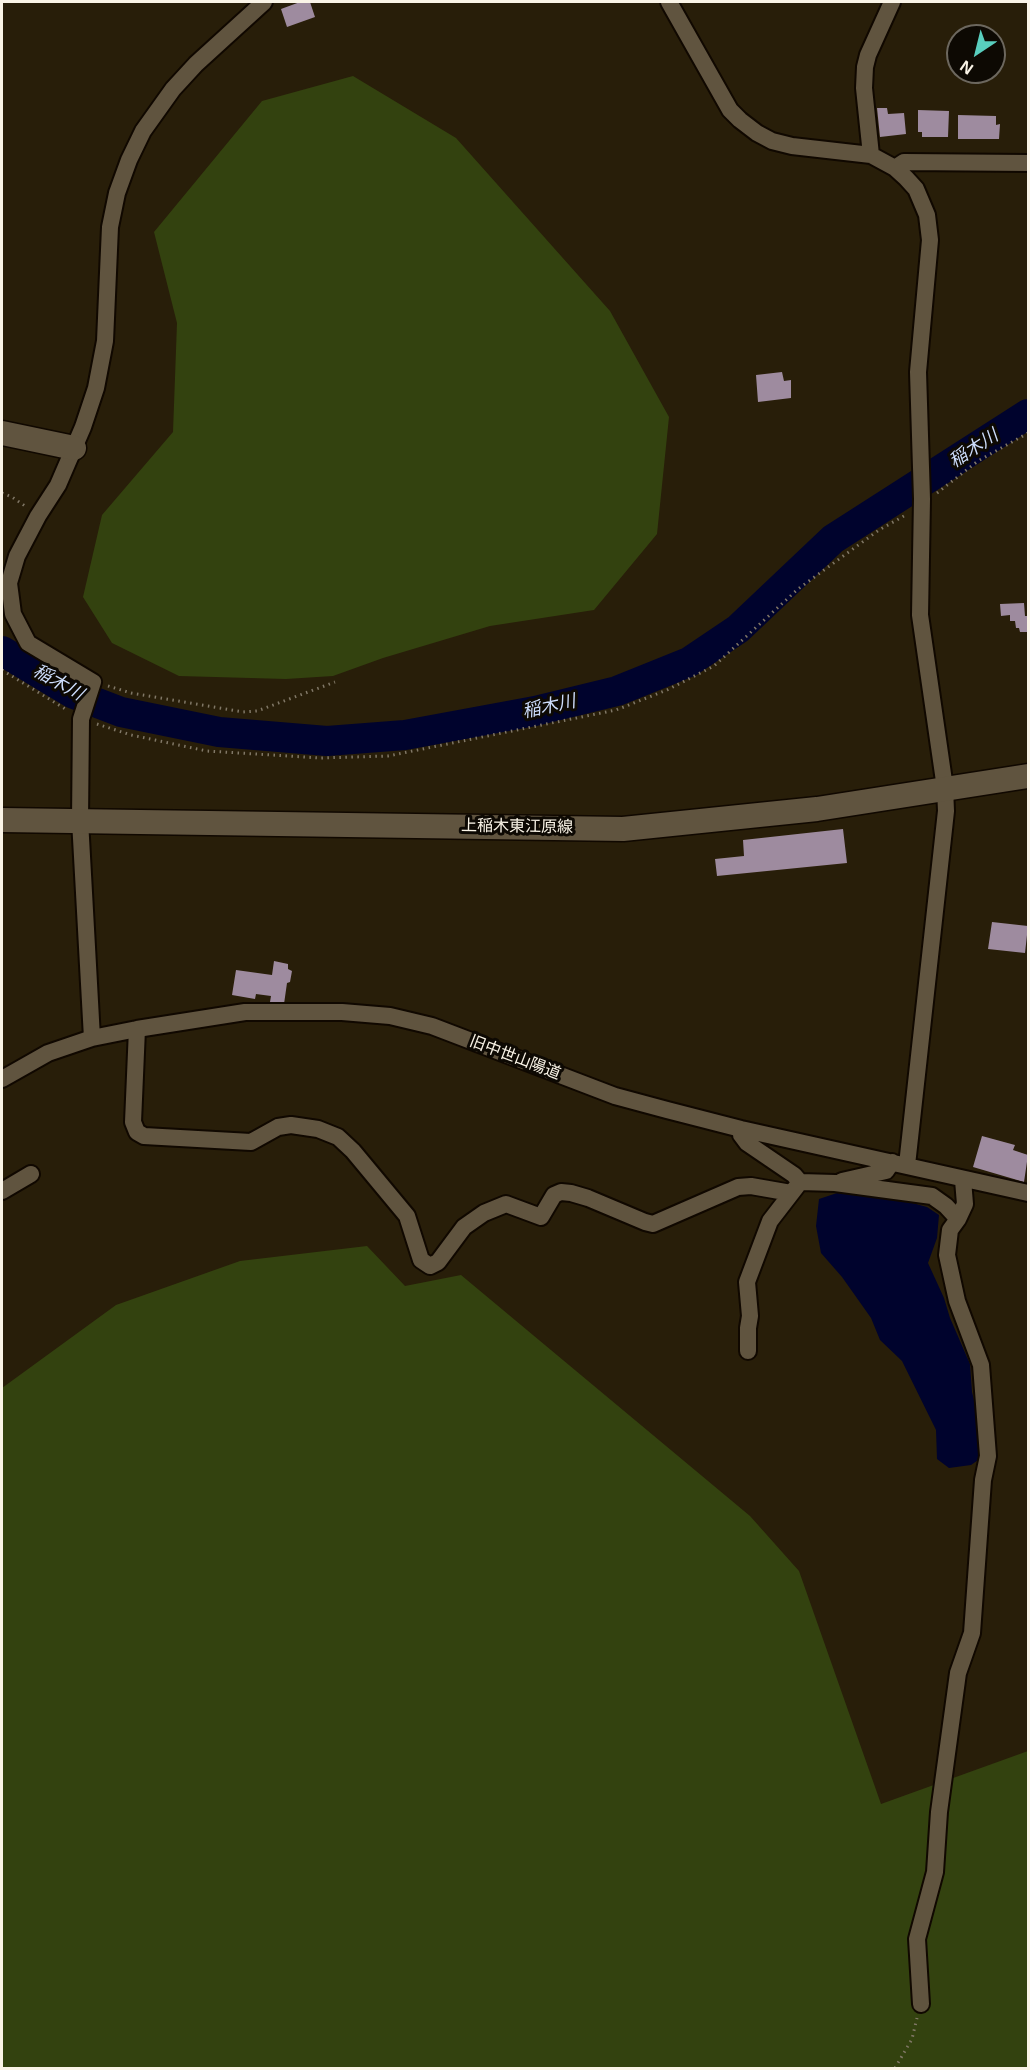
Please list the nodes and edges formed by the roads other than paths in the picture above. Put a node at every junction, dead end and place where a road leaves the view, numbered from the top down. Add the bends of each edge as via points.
1 (264, 2) edge
2 (669, 2) edge
3 (892, 2) edge
4 (871, 155) junction
5 (1029, 163) edge
6 (895, 168) junction
7 (2, 433) edge
8 (74, 448) junction
9 (1029, 776) edge
10 (945, 788) junction
11 (2, 820) edge
12 (80, 820) junction
13 (136, 1029) junction
14 (92, 1038) junction
15 (2, 1079) edge
16 (741, 1129) junction
17 (900, 1163) junction
18 (31, 1174) dead end
19 (963, 1180) junction
20 (835, 1183) junction
21 (796, 1188) junction
22 (2, 1191) edge
23 (1029, 1193) edge
24 (958, 1219) junction
25 (748, 1350) dead end
26 (921, 2004) road end

1 - 8 street via 173,89 143,131 129,160 110,227 105,341 96,388
2 - 4 street via 730,110 757,133 792,146
3 - 4 street via 865,67
4 - 6 street
5 - 6 street via 904,162
6 - 10 street via 916,189 927,215 930,240 918,372 920,615
7 - 8 main road
8 - 12 street via 58,485 17,556 9,583 13,614 28,642 93,685 82,717
9 - 10 main road, 上稲木東江原線
10 - 12 main road, 上稲木東江原線 via 817,809 623,829
10 - 17 street via 946,811
11 - 12 main road, 上稲木東江原線
12 - 14 street
13 - 14 street, 旧中世山陽道
13 - 16 street, 旧中世山陽道 via 245,1012 390,1016 432,1026 615,1096
13 - 21 street via 133,1122 137,1132 144,1136 251,1142 278,1127 291,1125 338,1137 407,1216 421,1260 430,1266 438,1262 464,1227 484,1213 506,1204 541,1216 554,1195 561,1192 588,1198 653,1224 738,1186
14 - 15 street, 旧中世山陽道 via 48,1053
16 - 17 street, 旧中世山陽道
16 - 21 street via 747,1143 794,1175
17 - 19 street, 旧中世山陽道
17 - 20 street via 886,1171
18 - 22 street
19 - 23 street, 旧中世山陽道
19 - 24 street via 964,1204
20 - 21 street
20 - 24 street via 932,1196
21 - 25 street via 770,1221 747,1282
24 - 26 street via 950,1230 947,1255 957,1301 981,1365 988,1456 972,1634 958,1673 935,1872 917,1939

